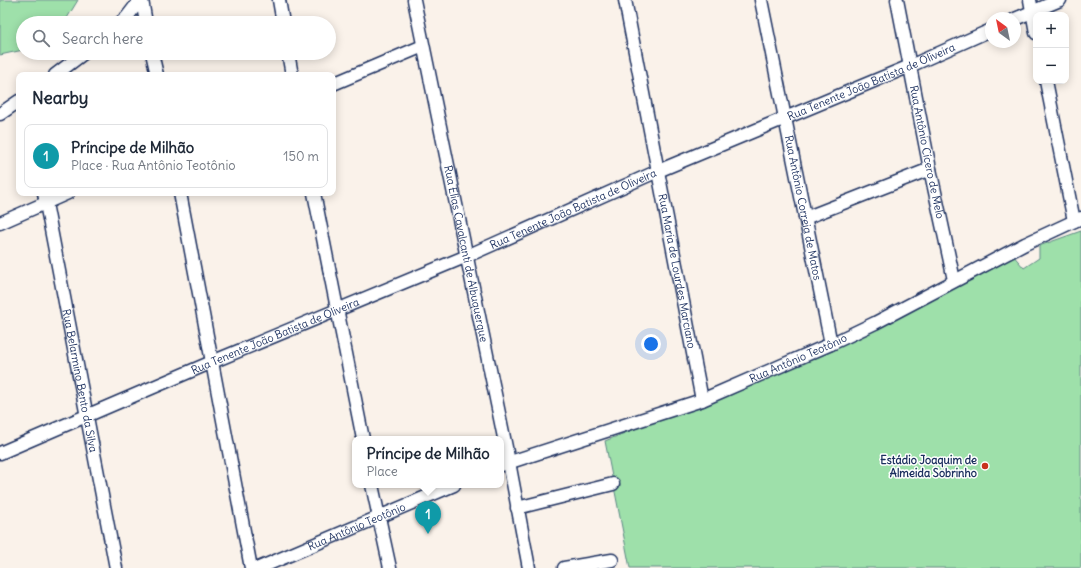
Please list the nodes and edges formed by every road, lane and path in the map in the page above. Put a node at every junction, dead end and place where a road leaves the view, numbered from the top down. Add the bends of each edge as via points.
1 (141, 0) edge
2 (279, 0) edge
3 (414, 0) edge
4 (625, 0) edge
5 (761, 0) edge
6 (897, 0) edge
7 (1060, 0) edge
8 (1031, 6) edge
9 (1021, 14) edge
10 (128, 16) edge
11 (144, 16) edge
12 (282, 16) edge
13 (1033, 17) edge
14 (985, 33) edge
15 (423, 46) junction
16 (75, 60) edge
17 (154, 60) edge
18 (289, 60) edge
19 (910, 66) junction
20 (59, 72) edge
21 (156, 72) edge
22 (291, 72) edge
23 (336, 83) edge
24 (1047, 84) edge
25 (16, 103) edge
26 (0, 114) edge
27 (784, 119) junction
28 (930, 169) junction
29 (658, 172) junction
30 (181, 196) edge
31 (315, 196) edge
32 (45, 198) edge
33 (805, 218) junction
34 (1078, 219) edge
35 (0, 224) edge
36 (467, 256) junction
37 (954, 280) junction
38 (337, 311) junction
39 (831, 344) junction
40 (212, 362) junction
41 (702, 400) junction
42 (87, 417) junction
43 (362, 436) edge
44 (500, 436) edge
45 (0, 453) edge
46 (505, 463) edge
47 (613, 484) dead end
48 (373, 488) edge
49 (447, 488) edge
50 (517, 508) junction
51 (379, 517) junction
52 (612, 560) dead end
53 (116, 568) edge
54 (251, 568) edge
55 (259, 568) edge
56 (390, 568) edge
57 (529, 568) edge
58 (564, 568) edge

1 - 10 street
1 - 11 street
2 - 12 street
3 - 15 street, Rua Elias Cavalcanti de Albuquerque
4 - 29 street, Rua Maria de Lourdes Marciano
5 - 27 street, Rua Antônio Correia de Matos
6 - 19 street, Rua Antônio Cícero de Melo
7 - 8 street
8 - 9 street
8 - 13 street
14 - 19 street, Rua Tenente João Batista de Oliveira
15 - 23 street
15 - 36 street, Rua Elias Cavalcanti de Albuquerque
16 - 20 street
17 - 21 street
18 - 22 street
19 - 27 street, Rua Tenente João Batista de Oliveira
19 - 28 street, Rua Antônio Cícero de Melo
24 - 34 street
25 - 26 street
27 - 29 street, Rua Tenente João Batista de Oliveira
27 - 33 street, Rua Antônio Correia de Matos
28 - 33 street
28 - 37 street, Rua Antônio Cícero de Melo
29 - 36 street, Rua Tenente João Batista de Oliveira
29 - 41 street, Rua Maria de Lourdes Marciano
30 - 40 street
31 - 38 street
32 - 35 street
32 - 42 street, Rua Belarmino Bento da Silva
33 - 39 street, Rua Antônio Correia de Matos
34 - 37 street, Rua Antônio Teotônio
36 - 38 street, Rua Tenente João Batista de Oliveira
36 - 44 street, Rua Elias Cavalcanti de Albuquerque
37 - 39 street, Rua Antônio Teotônio
38 - 40 street, Rua Tenente João Batista de Oliveira
38 - 43 street
39 - 41 street, Rua Antônio Teotônio
40 - 42 street, Rua Tenente João Batista de Oliveira
40 - 54 street
41 - 46 street, Rua Antônio Teotônio
42 - 45 street, Rua Tenente João Batista de Oliveira
42 - 53 street, Rua Belarmino Bento da Silva
46 - 50 street, Rua Elias Cavalcanti de Albuquerque
47 - 50 street
48 - 51 street
49 - 51 street, Rua Antônio Teotônio
50 - 57 street, Rua Elias Cavalcanti de Albuquerque
51 - 55 street, Rua Antônio Teotônio
51 - 56 street
52 - 58 street

